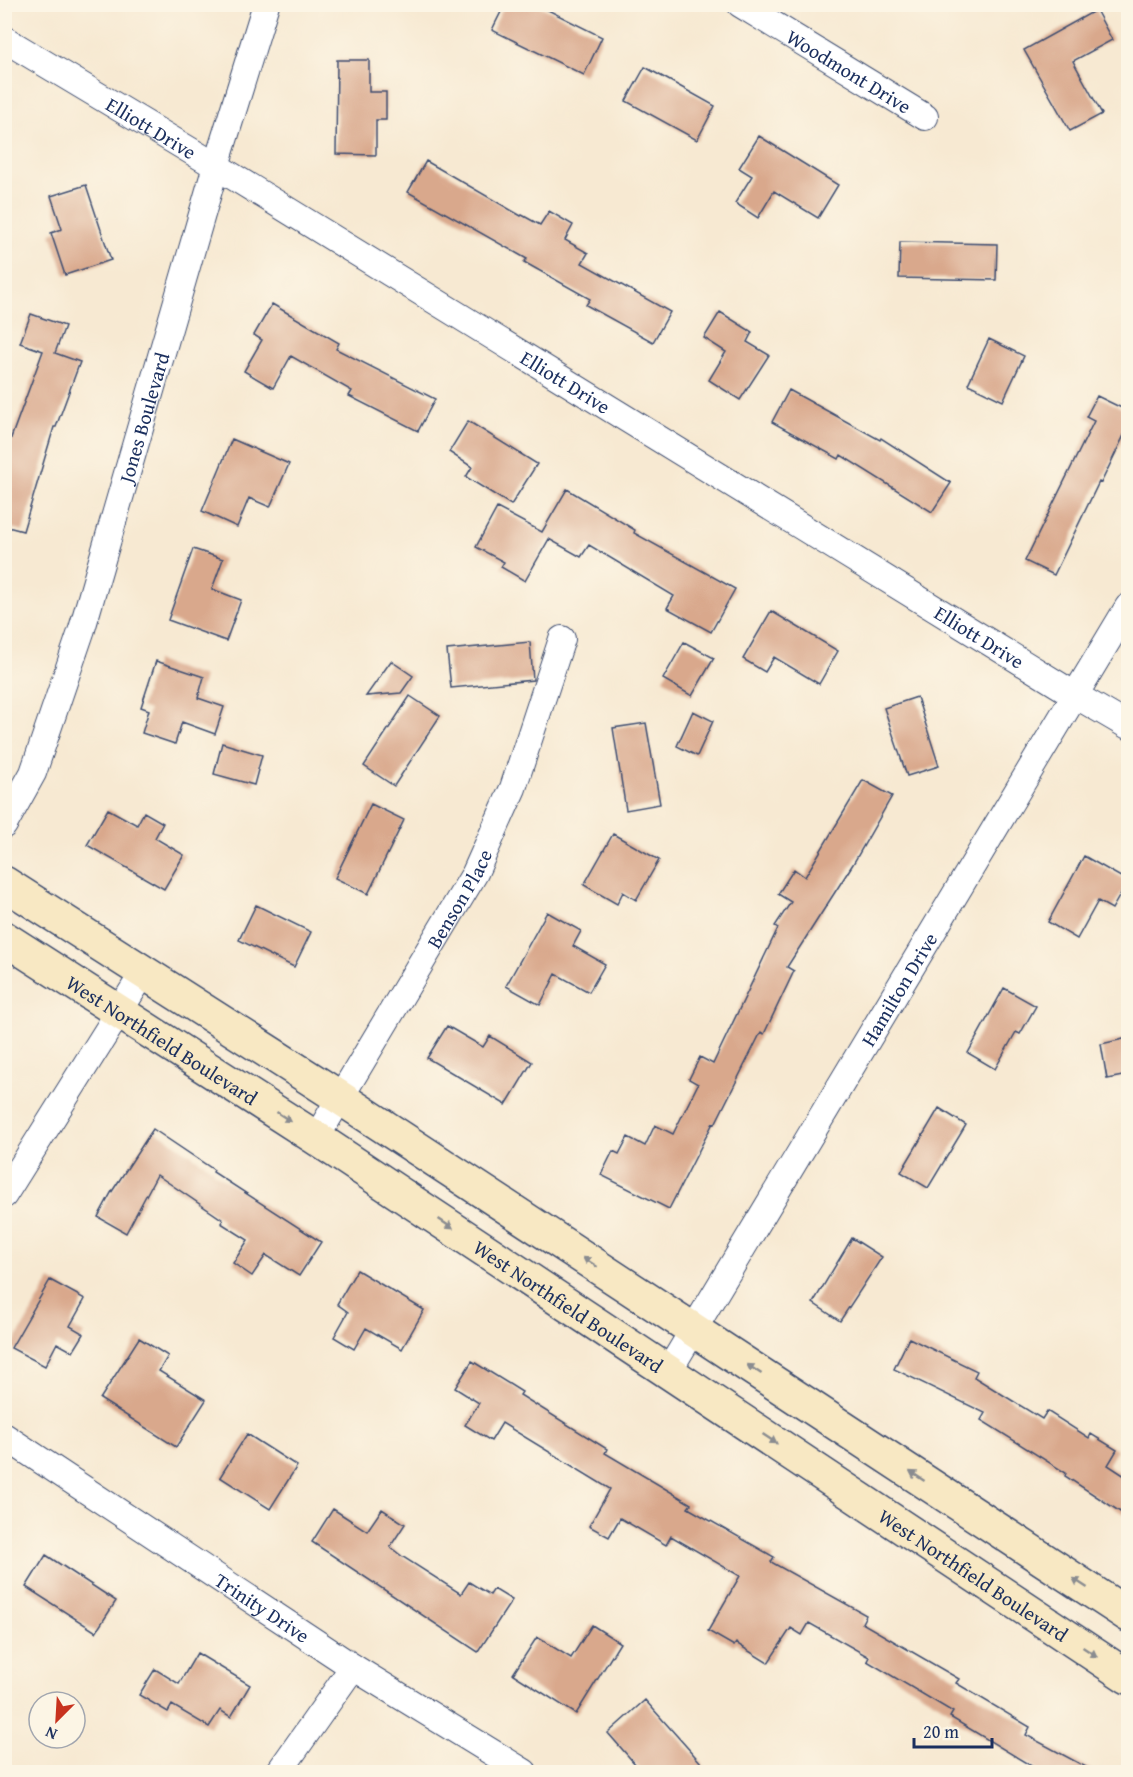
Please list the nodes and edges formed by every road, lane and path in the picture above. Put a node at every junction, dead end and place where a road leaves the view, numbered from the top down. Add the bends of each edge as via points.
1 (266, 4) edge
2 (740, 4) edge
3 (4, 39) edge
4 (925, 117) dead end
5 (216, 165) junction
6 (1128, 607) edge
7 (562, 639) dead end
8 (1075, 695) junction
9 (1128, 726) edge
10 (4, 825) edge
11 (4, 883) edge
12 (4, 938) edge
13 (144, 972) junction
14 (119, 1011) junction
15 (339, 1097) junction
16 (316, 1138) junction
17 (4, 1195) edge
18 (694, 1330) junction
19 (668, 1372) junction
20 (4, 1436) edge
21 (1128, 1615) edge
22 (353, 1667) junction
23 (1128, 1677) edge
24 (279, 1773) edge
25 (524, 1773) edge

1 - 5 street, Jones Boulevard
2 - 4 street, Woodmont Drive
3 - 5 street, Elliott Drive
5 - 8 street, Elliott Drive
5 - 10 street, Jones Boulevard via 82,629 33,773
6 - 8 street, Hamilton Drive
7 - 15 street, Benson Place via 513,788 475,873
8 - 9 street, Elliott Drive
8 - 18 street, Hamilton Drive
11 - 13 main road
12 - 14 main road, West Northfield Boulevard
13 - 14 street
13 - 15 main road
14 -> 16 main road, West Northfield Boulevard
14 - 17 street
15 - 16 street, Benson Place
18 -> 15 main road
16 -> 19 main road, West Northfield Boulevard
18 - 19 street, Hamilton Drive
21 -> 18 main road
19 -> 23 main road, West Northfield Boulevard
20 - 22 street, Trinity Drive
22 - 24 street
22 - 25 street, Trinity Drive

